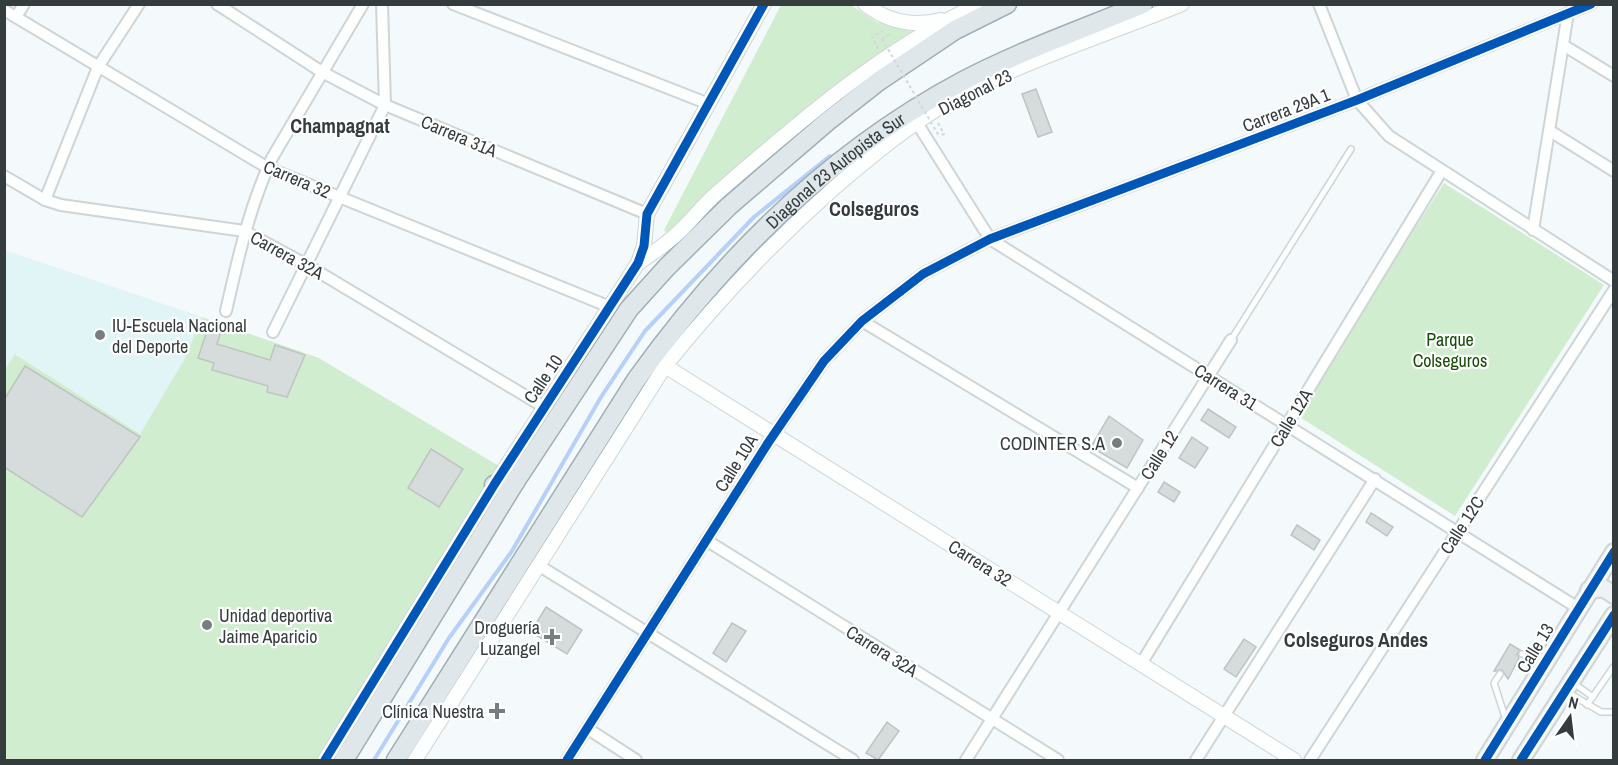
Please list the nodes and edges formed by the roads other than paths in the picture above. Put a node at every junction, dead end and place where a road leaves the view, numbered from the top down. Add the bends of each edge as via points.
1 (24, 4) edge
2 (139, 4) edge
3 (217, 4) edge
4 (363, 4) edge
5 (382, 4) edge
6 (453, 4) edge
7 (764, 4) edge
8 (865, 4) edge
9 (980, 4) edge
10 (1007, 4) edge
11 (1143, 4) edge
12 (1182, 4) edge
13 (1319, 4) edge
14 (1591, 4) edge
15 (4, 10) edge
16 (1568, 13) junction
17 (16, 17) junction
18 (949, 18) junction
19 (1563, 45) junction
20 (98, 67) junction
21 (322, 72) junction
22 (1614, 76) edge
23 (1357, 100) junction
24 (709, 104) junction
25 (385, 105) junction
26 (823, 115) junction
27 (917, 123) junction
28 (1550, 131) junction
29 (1351, 149) dead end
30 (268, 168) junction
31 (1614, 171) edge
32 (1441, 172) junction
33 (4, 176) edge
34 (340, 198) junction
35 (45, 200) junction
36 (647, 214) junction
37 (1533, 230) junction
38 (244, 231) junction
39 (990, 239) junction
40 (638, 263) junction
41 (308, 265) junction
42 (1614, 281) edge
43 (1614, 290) edge
44 (610, 307) junction
45 (226, 311) dead end
46 (862, 321) junction
47 (273, 332) dead end
48 (1231, 340) joint
49 (665, 366) junction
50 (1209, 376) junction
51 (551, 411) junction
52 (1286, 425) junction
53 (774, 434) junction
54 (1375, 479) junction
55 (515, 482) junction
56 (493, 487) junction
57 (1138, 488) junction
58 (499, 508) junction
59 (1457, 532) junction
60 (706, 540) junction
61 (1614, 552) edge
62 (538, 565) junction
63 (1589, 590) junction
64 (1614, 595) edge
65 (1578, 608) junction
66 (1059, 613) junction
67 (1614, 615) edge
68 (647, 633) junction
69 (1522, 654) dead end
70 (1549, 659) junction
71 (1141, 664) junction
72 (1614, 666) edge
73 (1500, 674) dead end
74 (1568, 686) junction
75 (1593, 697) junction
76 (1587, 705) junction
77 (1614, 712) edge
78 (1224, 717) junction
79 (992, 721) junction
80 (1507, 724) junction
81 (588, 729) junction
82 (325, 760) edge
83 (344, 760) edge
84 (396, 760) edge
85 (415, 760) edge
86 (567, 760) edge
87 (636, 760) edge
88 (854, 760) edge
89 (966, 760) edge
90 (1058, 760) edge
91 (1196, 760) edge
92 (1294, 760) edge
93 (1310, 760) edge
94 (1485, 760) edge
95 (1521, 760) edge

1 - 17 street
2 - 20 street
3 - 21 street, Carrera 31A
4 - 21 street
5 - 25 street
6 - 24 street
7 - 24 street, Calle 10
8 - 18 street via 879,14 907,23 929,24
9 - 18 street
10 - 26 main road via 955,30
11 - 84 main road, Diagonal 23 Autopista Sur via 1021,54 916,108 836,166 752,240 672,330 600,433
12 - 27 street, Diagonal 23 via 974,88
13 - 23 street
14 - 16 street, Carrera 29A 1
15 - 17 street, Carrera 32
16 - 19 street
16 - 23 street, Carrera 29A 1
17 - 20 street, Carrera 32
18 - 26 street via 872,68
19 - 22 street
19 - 28 street
20 - 30 street, Carrera 32
20 - 35 street
21 - 25 street, Carrera 31A
21 - 30 street
23 - 32 street via 1389,136
23 - 39 street, Carrera 29A 1
24 - 36 street, Calle 10
25 - 34 street
25 - 36 street, Carrera 31A
26 - 40 street via 715,195 678,234
26 - 51 main road via 667,267
27 - 39 street, Carrera 31
27 - 49 street, Diagonal 23 via 872,155 759,257
28 - 31 street
28 - 37 street
29 - 48 lane, Calle 12
30 - 34 street, Carrera 32
30 - 38 street
32 - 37 street
32 - 52 street, Calle 12A
33 - 35 street, Carrera 32A
34 - 41 street
34 - 44 street, Carrera 32
35 - 38 street, Carrera 32A via 61,206
36 - 40 street, Calle 10
37 - 42 street
38 - 41 street, Carrera 32A
38 - 45 street
39 - 46 street, Calle 10A via 923,273
39 - 50 street, Carrera 31
40 - 44 street, Calle 10
41 - 47 street
41 - 51 street, Carrera 32A
43 - 59 street, Calle 12C
44 - 51 street, Calle 10
46 - 53 street, Calle 10A via 824,361
46 - 57 street
48 - 50 street, Calle 12
49 - 53 street, Carrera 32
49 - 62 street, Diagonal 23
50 - 52 street, Carrera 31
50 - 57 street, Calle 12
51 - 55 main road, Calle 10
51 - 56 street, Calle 10
52 - 54 street, Carrera 31
52 - 71 street, Calle 12A
53 - 60 street, Calle 10A
53 - 66 street, Carrera 32
54 - 59 street, Carrera 31
54 - 78 street
55 - 56 main road
55 - 58 main road, Calle 10
56 - 58 main road
56 - 82 street, Calle 10
57 - 66 street, Calle 12
58 - 83 main road, Calle 10
59 - 65 street, Carrera 31
59 - 93 street, Calle 12C
60 - 68 street, Calle 10A
60 - 79 street, Carrera 32A
61 - 63 main road, Calle 13
62 - 68 street
62 - 85 street
63 - 64 main road via 1603,588
63 - 65 main road, Calle 13
65 - 70 main road, Calle 13
66 - 71 street, Carrera 32
66 - 79 street, Calle 12
67 - 74 main road
68 - 81 street, Calle 10A
68 - 88 street
69 - 70 lane
70 - 80 main road, Calle 13
71 - 78 street, Carrera 32
72 - 75 lane
73 - 80 lane via 1494,683
74 - 75 lane
74 - 76 lane
74 - 95 main road
75 - 76 lane
76 - 77 lane via 1601,712
78 - 91 street
78 - 92 street, Carrera 32
79 - 89 street, Calle 12
79 - 90 street, Carrera 32A
80 - 94 main road, Calle 13
81 - 86 street, Calle 10A
81 - 87 street

